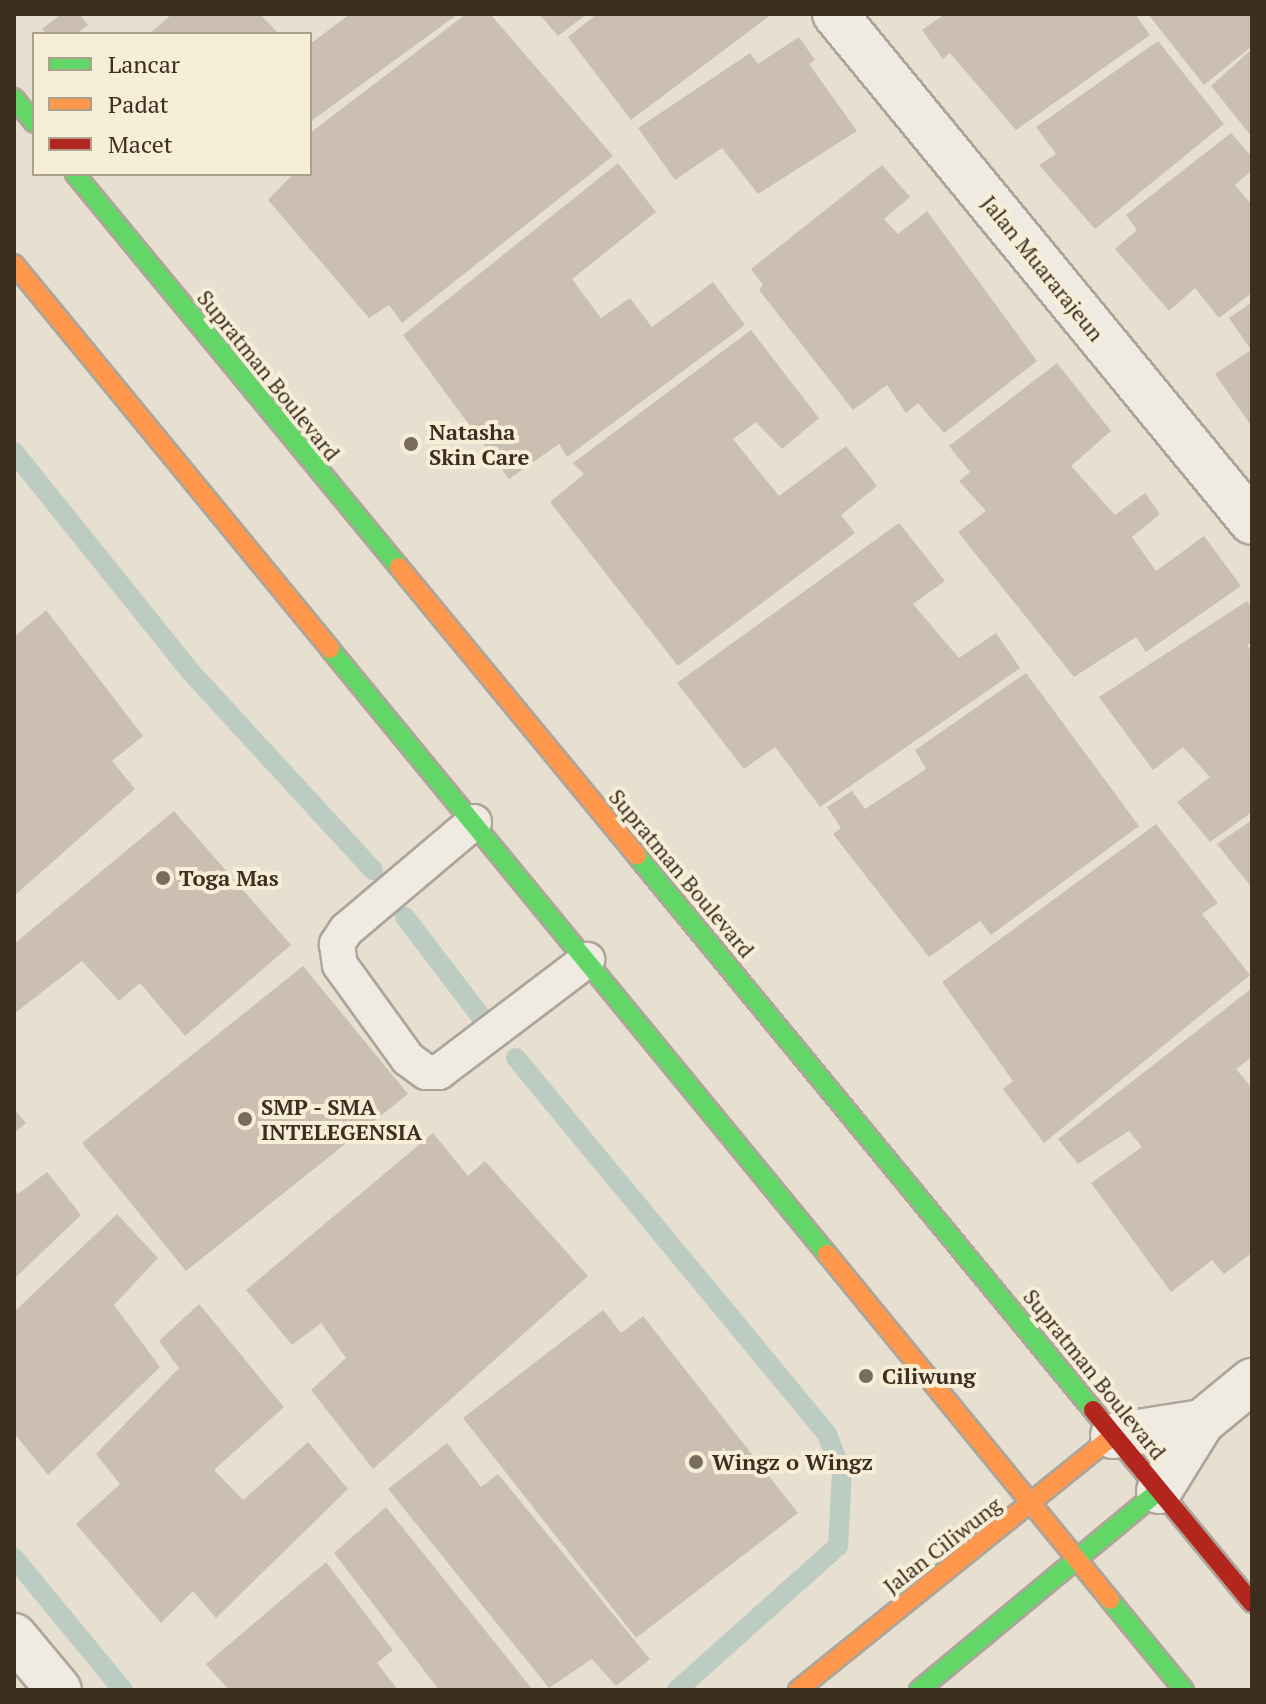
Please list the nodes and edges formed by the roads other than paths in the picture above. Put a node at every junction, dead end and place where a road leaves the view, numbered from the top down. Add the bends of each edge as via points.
1 (835, 14) edge
2 (14, 98) edge
3 (32, 120) edge
4 (77, 176) edge
5 (14, 264) edge
6 (1252, 522) edge
7 (474, 822) junction
8 (587, 960) junction
9 (1248, 1393) edge
10 (1202, 1422) junction
11 (1113, 1436) junction
12 (1159, 1491) junction
13 (1030, 1506) junction
14 (1077, 1562) junction
15 (1252, 1603) edge
16 (14, 1636) edge
17 (59, 1690) edge
18 (798, 1690) edge
19 (919, 1690) edge
20 (1184, 1690) edge

1 - 6 street, Jalan Muararajeun
2 - 3 main road
4 - 11 main road, Supratman Boulevard
5 - 7 main road
7 - 8 main road
7 - 8 lane via 346,930 337,944 340,965 408,1059 426,1072 439,1072
8 - 13 main road
9 - 10 street
10 - 11 street
10 - 12 street
11 - 12 main road, Supratman Boulevard
11 - 13 main road, Jalan Ciliwung
12 - 14 main road
12 - 15 main road, Supratman Boulevard
13 - 14 main road
13 - 18 main road, Jalan Ciliwung
14 - 19 main road
14 - 20 main road
16 - 17 street

